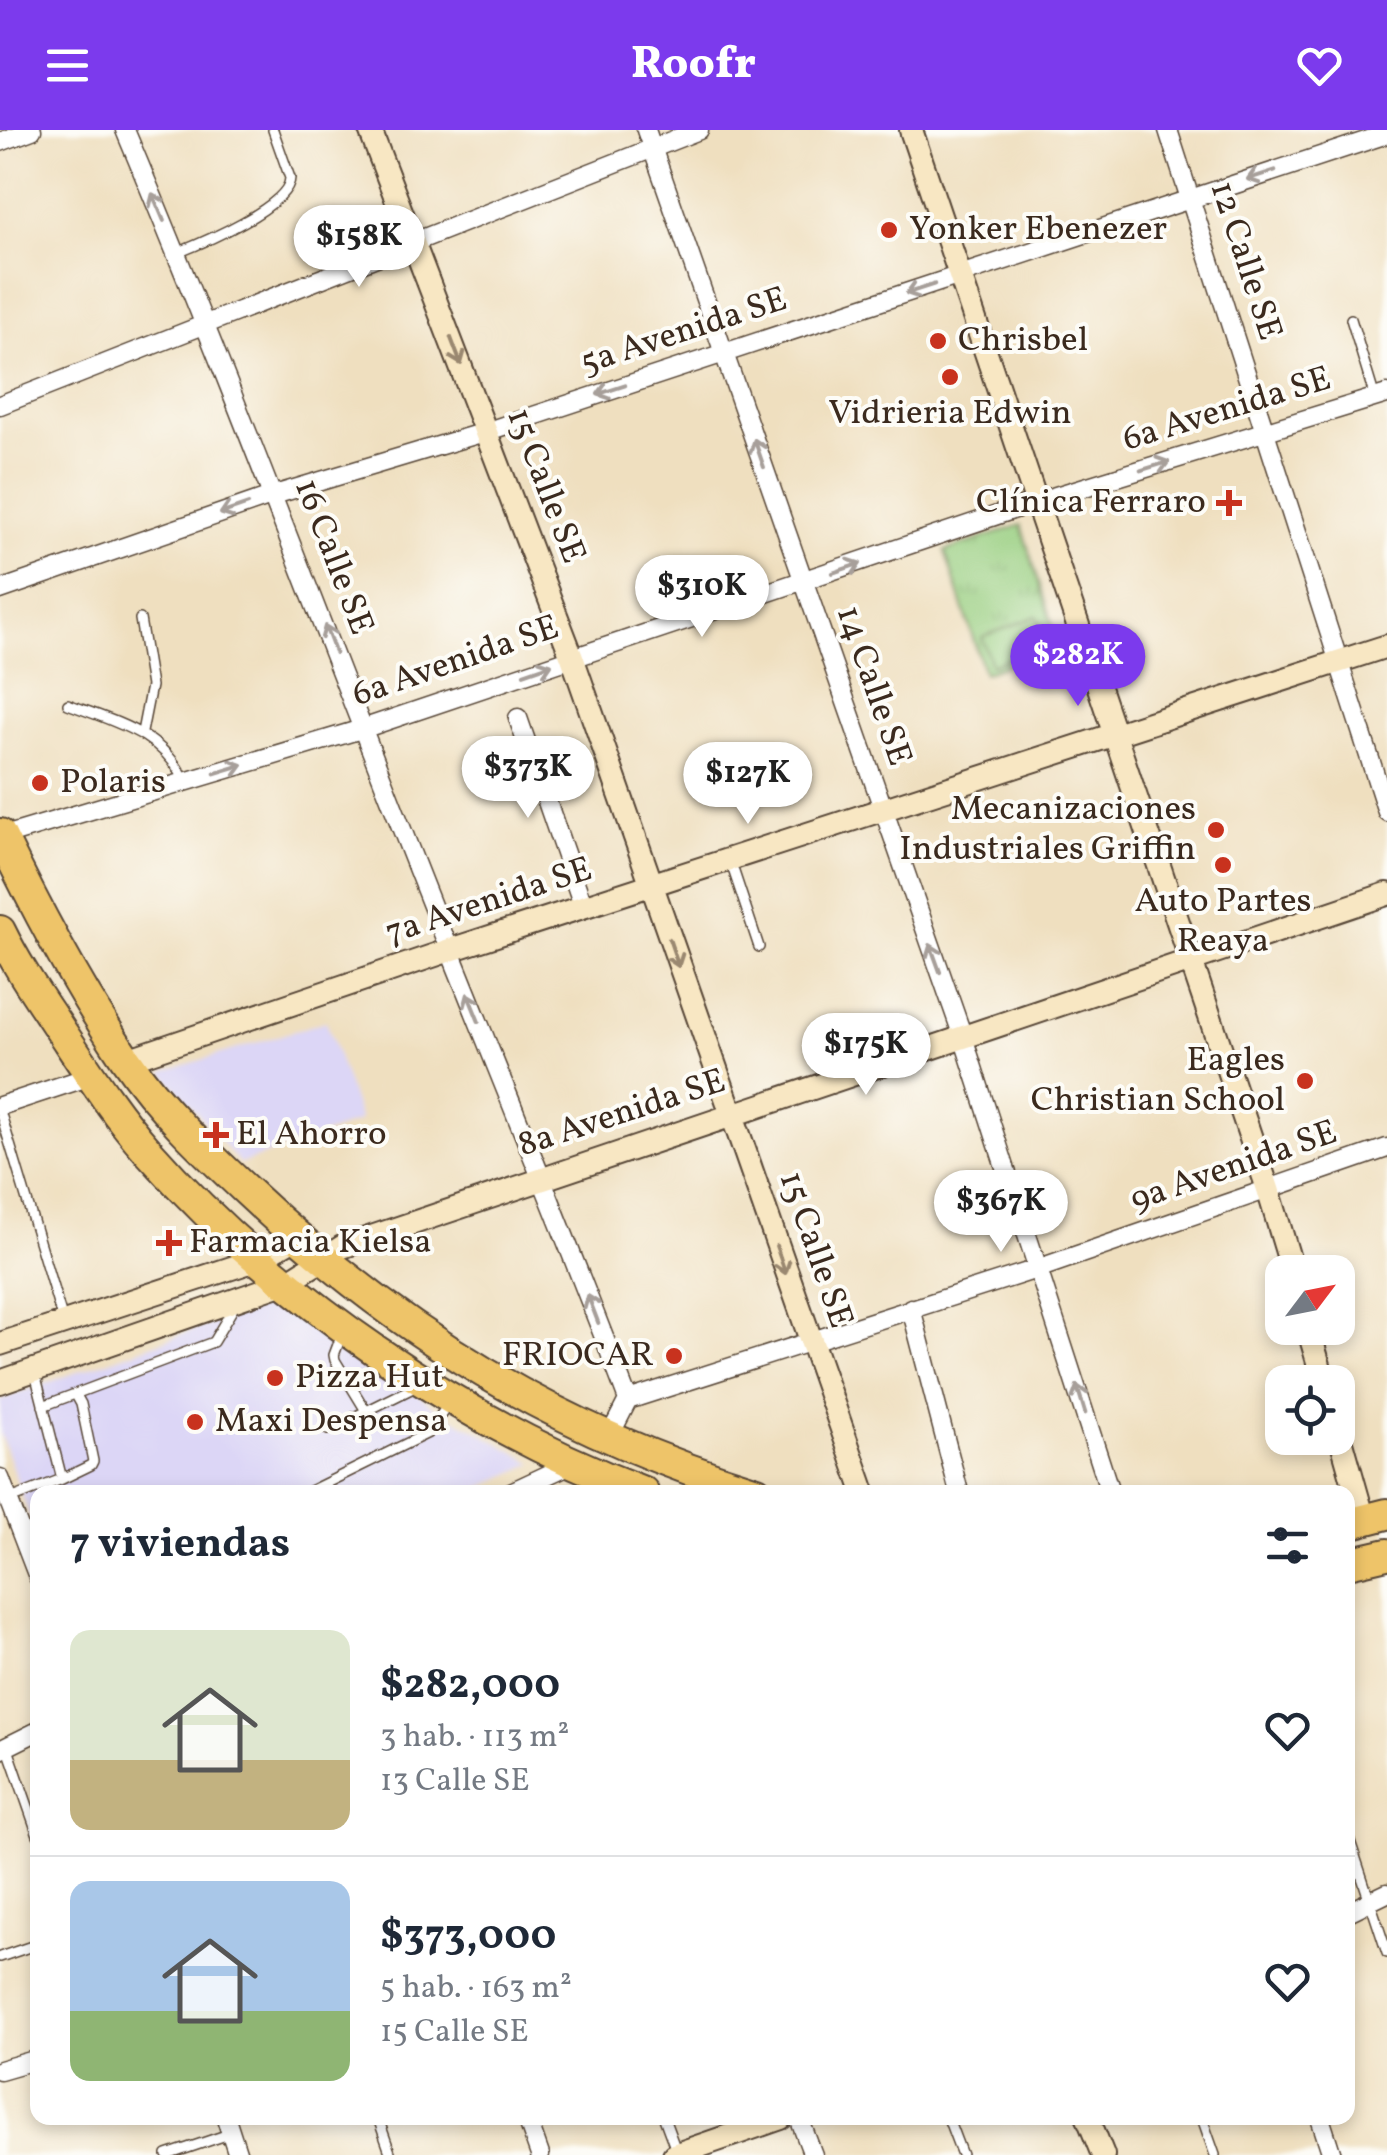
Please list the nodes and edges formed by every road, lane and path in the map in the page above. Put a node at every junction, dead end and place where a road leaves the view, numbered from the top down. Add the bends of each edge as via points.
1 (32, 130) edge
2 (125, 130) edge
3 (273, 130) edge
4 (370, 130) edge
5 (646, 130) edge
6 (700, 130) edge
7 (912, 130) edge
8 (1168, 130) edge
9 (1387, 134) edge
10 (0, 142) edge
11 (653, 149) junction
12 (1191, 198) junction
13 (414, 244) junction
14 (177, 252) junction
15 (962, 275) junction
16 (1351, 319) dead end
17 (206, 322) junction
18 (725, 352) junction
19 (1381, 396) edge
20 (0, 405) edge
21 (488, 431) junction
22 (1267, 433) junction
23 (274, 495) junction
24 (1036, 502) junction
25 (803, 583) junction
26 (0, 590) edge
27 (140, 619) dead end
28 (1387, 646) edge
29 (572, 657) junction
30 (1337, 662) junction
31 (68, 704) dead end
32 (518, 718) dead end
33 (365, 728) junction
34 (142, 732) junction
35 (1114, 734) junction
36 (186, 782) junction
37 (882, 810) junction
38 (1387, 812) edge
39 (1, 836) edge
40 (730, 860) junction
41 (651, 887) junction
42 (1387, 894) edge
43 (584, 908) junction
44 (759, 947) dead end
45 (4, 950) edge
46 (450, 950) junction
47 (1192, 960) junction
48 (962, 1037) junction
49 (127, 1060) junction
50 (91, 1076) junction
51 (0, 1109) edge
52 (731, 1116) junction
53 (1387, 1148) edge
54 (543, 1176) junction
55 (1268, 1190) junction
56 (296, 1237) junction
57 (1287, 1255) edge
58 (259, 1259) junction
59 (323, 1260) junction
60 (1040, 1268) junction
61 (287, 1282) junction
62 (239, 1299) junction
63 (911, 1308) junction
64 (63, 1321) junction
65 (345, 1327) junction
66 (809, 1340) junction
67 (0, 1344) edge
68 (34, 1370) junction
69 (0, 1382) edge
70 (424, 1382) junction
71 (76, 1394) junction
72 (452, 1399) junction
73 (628, 1400) junction
74 (43, 1406) junction
75 (366, 1411) junction
76 (328, 1430) dead end
77 (609, 1437) junction
78 (1346, 1455) edge
79 (574, 1463) junction
80 (0, 1478) edge
81 (62, 1479) junction
82 (47, 1485) edge
83 (327, 1485) edge
84 (526, 1485) edge
85 (597, 1485) edge
86 (736, 1485) edge
87 (861, 1485) edge
88 (957, 1485) edge
89 (1108, 1485) edge
90 (30, 1491) edge
91 (8, 1500) junction
92 (1366, 1519) edge
93 (30, 1557) edge
94 (1385, 1561) edge
95 (1355, 1563) edge
96 (30, 1735) edge
97 (3, 1748) edge
98 (30, 1815) edge
99 (1355, 1850) edge
100 (1378, 1898) edge
101 (1355, 1909) edge
102 (30, 1947) edge
103 (1387, 1953) edge
104 (0, 1957) edge
105 (30, 2061) edge
106 (0, 2070) edge
107 (229, 2125) edge
108 (380, 2125) edge
109 (529, 2125) edge
110 (666, 2125) edge
111 (761, 2125) edge
112 (802, 2125) edge
113 (951, 2125) edge
114 (1091, 2125) edge
115 (1204, 2125) edge
116 (1322, 2125) edge
117 (167, 2155) edge
118 (238, 2155) edge
119 (391, 2155) edge
120 (540, 2155) edge
121 (676, 2155) edge
122 (813, 2155) edge
123 (962, 2155) edge
124 (1103, 2155) edge
125 (1215, 2155) edge
126 (1332, 2155) edge

1 - 10 street
14 -> 2 street, 16 Calle SE
3 - 14 lane via 290,178 284,194 243,222
4 - 13 street, 15 Calle SE
5 - 11 street, 14 Calle SE
6 - 11 street
7 - 15 street
8 - 12 street, 12 Calle SE
9 -> 12 street, 5a Avenida SE
11 - 13 street
11 - 18 street, 14 Calle SE
12 - 15 street, 5a Avenida SE
12 - 22 street, 12 Calle SE
13 - 17 street
13 -> 21 street, 15 Calle SE
14 - 17 street, 16 Calle SE
15 -> 18 street, 5a Avenida SE
15 - 24 street
16 - 19 lane
17 - 20 street
17 - 23 street, 16 Calle SE
18 -> 21 street, 5a Avenida SE
25 -> 18 street, 14 Calle SE
19 - 22 street, 6a Avenida SE
21 - 23 street, 5a Avenida SE
21 - 29 street, 15 Calle SE
24 -> 22 street, 6a Avenida SE
22 - 30 street, 12 Calle SE
23 -> 26 street, 5a Avenida SE
33 -> 23 street, 16 Calle SE
25 -> 24 street, 6a Avenida SE
24 - 35 street
25 - 29 street, 6a Avenida SE
25 - 37 street, 14 Calle SE
27 - 34 lane via 151,686
28 - 30 street, 7a Avenida SE
33 -> 29 street, 6a Avenida SE
29 - 41 street, 15 Calle SE
30 - 35 street, 7a Avenida SE
30 - 38 street, 12 Calle SE
31 - 34 lane
32 - 43 street
36 -> 33 street, 6a Avenida SE
33 - 46 street, 16 Calle SE
34 - 36 lane via 170,754
35 - 37 street, 7a Avenida SE
35 - 47 street
36 - 39 street, 6a Avenida SE
37 - 40 street, 7a Avenida SE
48 -> 37 street, 14 Calle SE
39 - 49 highway
40 - 41 street, 7a Avenida SE
40 - 44 lane
41 - 43 street, 7a Avenida SE
41 -> 52 street, 15 Calle SE
42 - 47 street, 8a Avenida SE
43 - 46 street, 7a Avenida SE
45 - 50 highway
46 - 49 street, 7a Avenida SE
54 -> 46 street, 16 Calle SE
47 - 48 street, 8a Avenida SE
47 - 55 street
48 - 52 street, 8a Avenida SE
48 - 60 street, 14 Calle SE
49 - 56 highway via 197,1144
50 - 51 street
50 - 58 highway via 146,1149
51 - 64 lane
52 - 54 street, 8a Avenida SE
52 -> 66 street, 15 Calle SE
53 - 55 street, 9a Avenida SE
54 - 59 street, 8a Avenida SE via 342,1247
73 -> 54 street, 16 Calle SE
55 - 57 street
55 - 60 street, 9a Avenida SE
56 - 58 street
56 - 59 highway
58 - 61 highway
58 - 64 street
59 - 61 street, 8a Avenida SE
59 - 77 highway via 410,1328 488,1377
60 - 63 street, 9a Avenida SE
89 -> 60 street, 14 Calle SE
61 - 62 street, 8a Avenida SE
61 - 65 highway
62 - 68 street, 8a Avenida SE
62 - 71 lane via 213,1342
63 - 66 street, 9a Avenida SE
63 - 88 street
64 - 67 street
65 - 70 highway
65 - 75 lane via 335,1360
66 - 73 street, 9a Avenida SE
66 - 87 street, 15 Calle SE
68 - 69 street, 8a Avenida SE
68 - 74 lane
70 - 72 highway
70 - 75 lane
71 - 74 lane
71 - 81 lane via 93,1460
72 - 79 highway
72 - 83 lane via 428,1433
73 - 77 street
74 - 81 lane
75 - 76 lane
77 - 86 highway
78 - 92 street
79 - 84 street
79 - 85 highway
80 - 91 street
81 - 82 lane
90 - 91 lane
91 - 93 street
94 - 95 highway
96 - 97 street
97 - 98 lane
99 - 100 lane
100 - 101 street
100 - 103 lane
102 - 104 lane
105 - 106 street
107 - 117 lane
107 - 118 street
108 - 119 lane
109 - 120 street
110 - 121 lane
111 - 121 street
112 - 122 street
113 - 123 lane
114 - 124 street
115 - 125 lane
116 - 126 street

